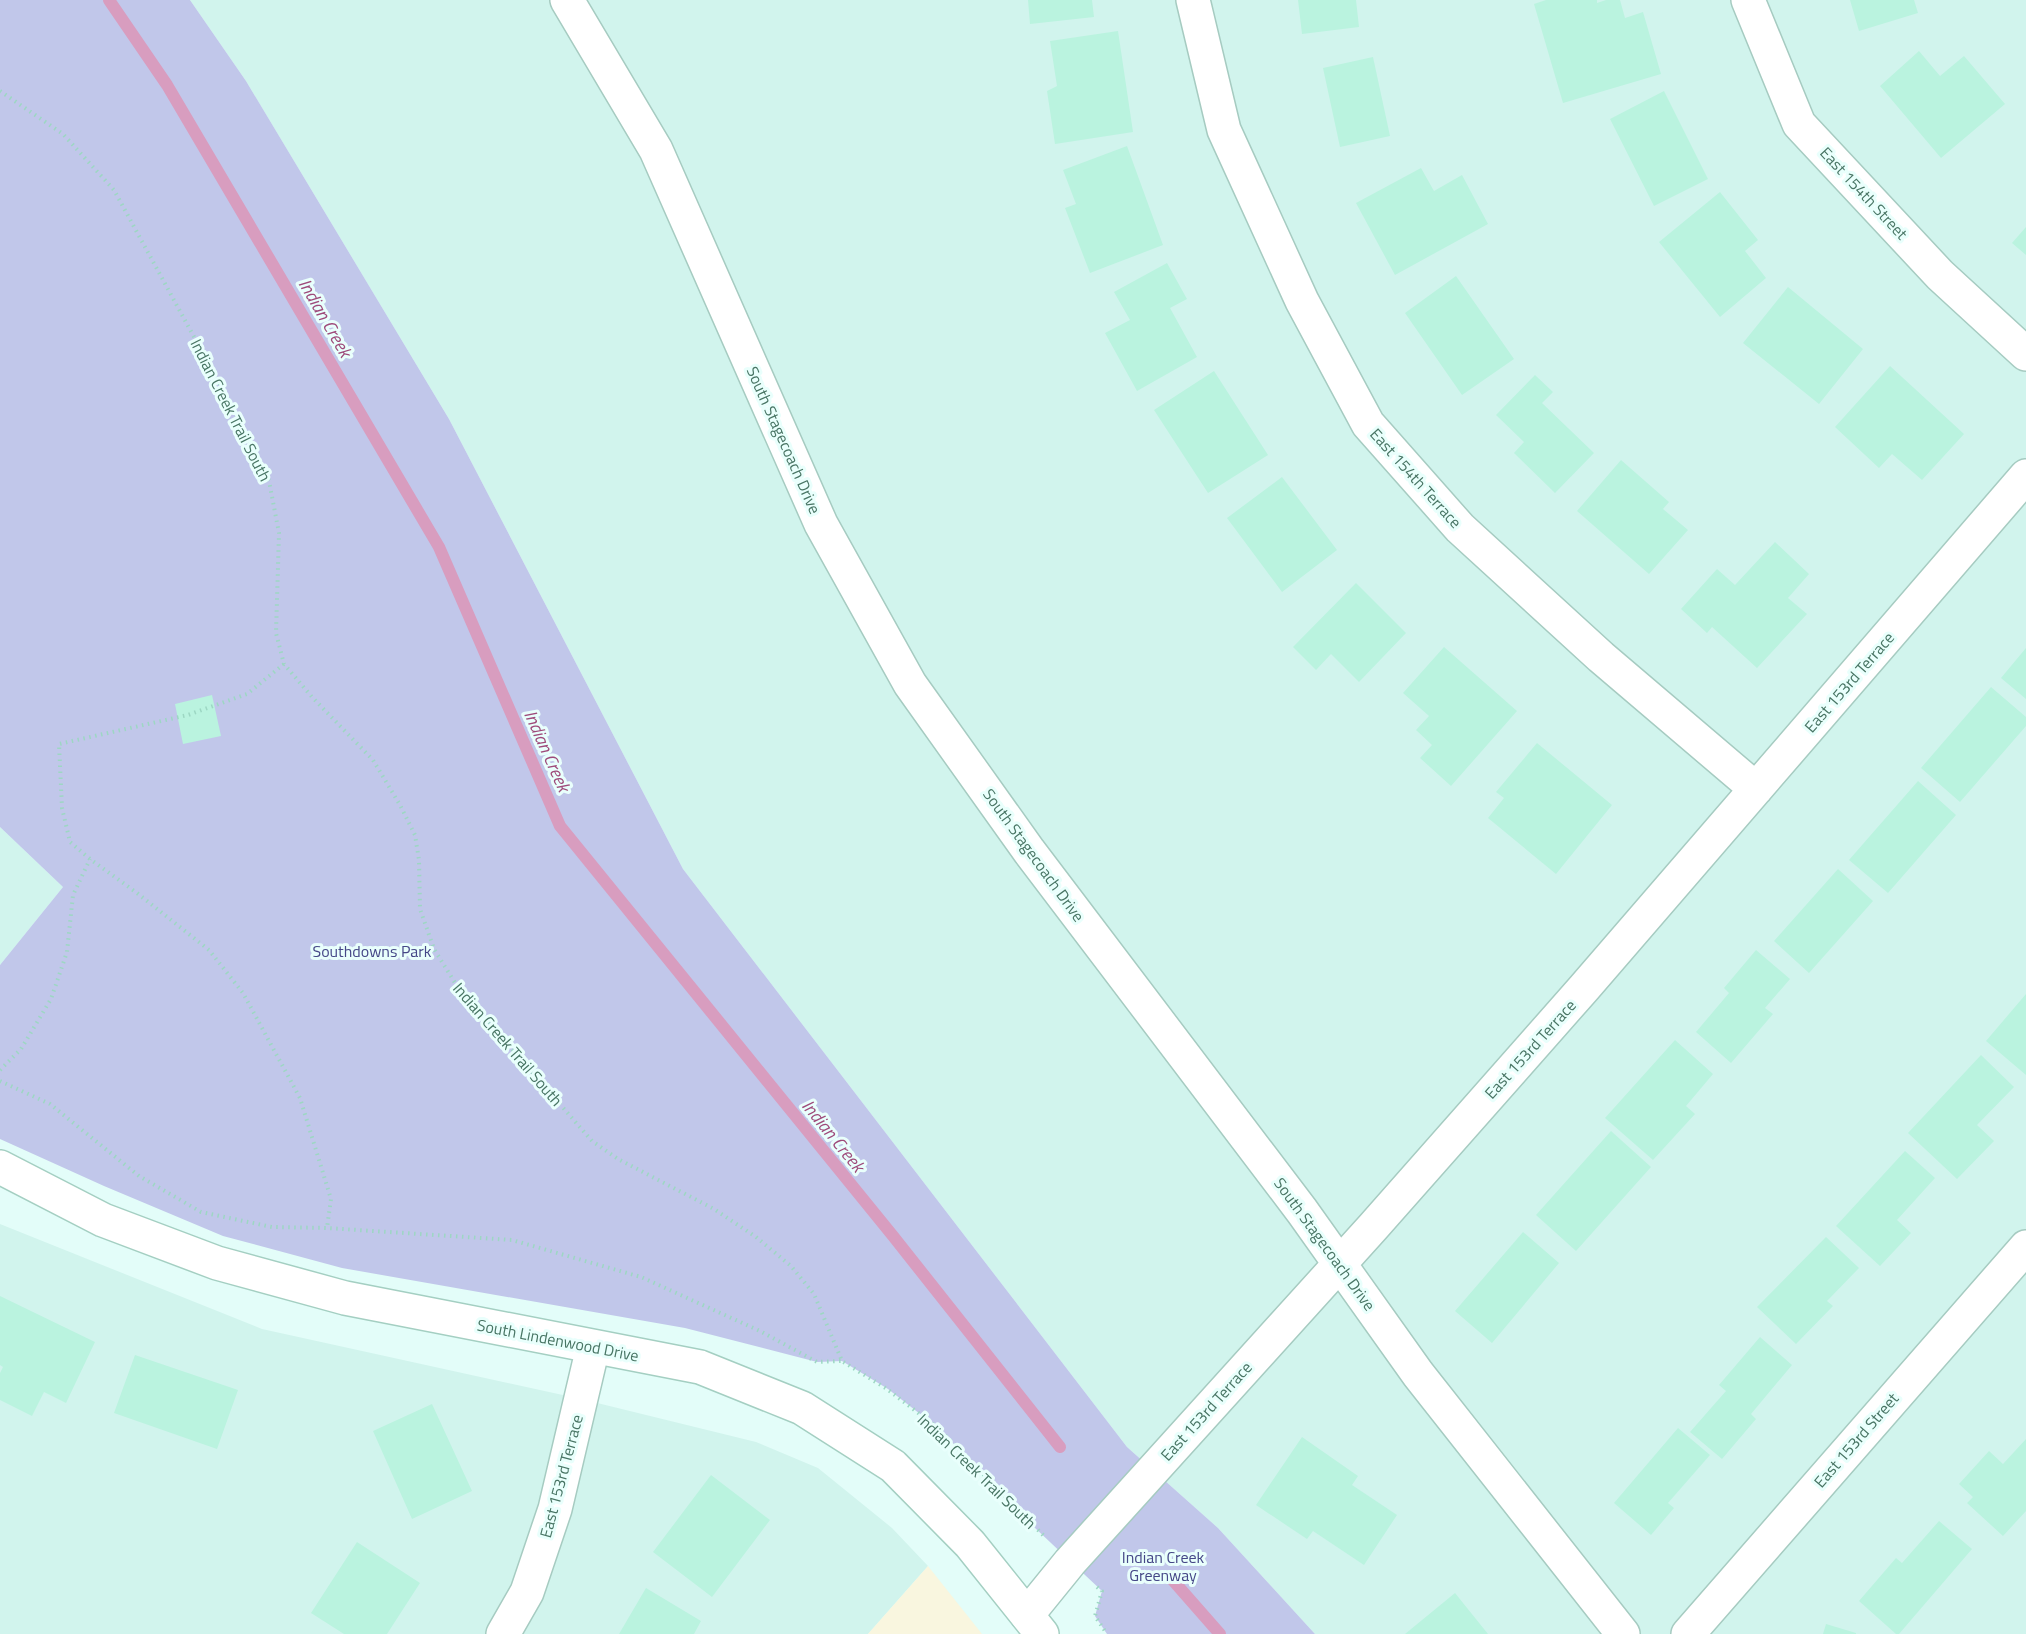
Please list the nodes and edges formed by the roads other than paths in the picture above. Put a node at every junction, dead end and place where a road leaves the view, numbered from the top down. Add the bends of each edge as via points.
1 (567, 0) edge
2 (1193, 0) edge
3 (1748, 0) edge
4 (2026, 354) edge
5 (2026, 476) edge
6 (1756, 789) junction
7 (0, 1167) edge
8 (2026, 1247) edge
9 (1339, 1264) junction
10 (593, 1347) junction
11 (1035, 1624) edge
12 (503, 1634) edge
13 (1623, 1634) edge
14 (1688, 1634) edge

1 - 9 street, South Stagecoach Drive via 656,150 821,524 910,684 1029,851
2 - 6 street, East 154th Terrace via 1224,130 1302,301 1368,424 1460,528 1601,657
3 - 4 street, East 154th Street via 1799,124 1940,275
5 - 6 street, East 153rd Terrace
6 - 9 street, East 153rd Terrace
7 - 10 street, South Lindenwood Drive via 103,1220 217,1263 345,1298
8 - 14 street, East 153rd Street
9 - 11 street, East 153rd Terrace via 1070,1562
9 - 13 street, South Stagecoach Drive via 1418,1374
10 - 11 street, South Lindenwood Drive via 700,1367 802,1407 893,1466 970,1544
10 - 12 street, East 153rd Terrace via 555,1509 527,1592

